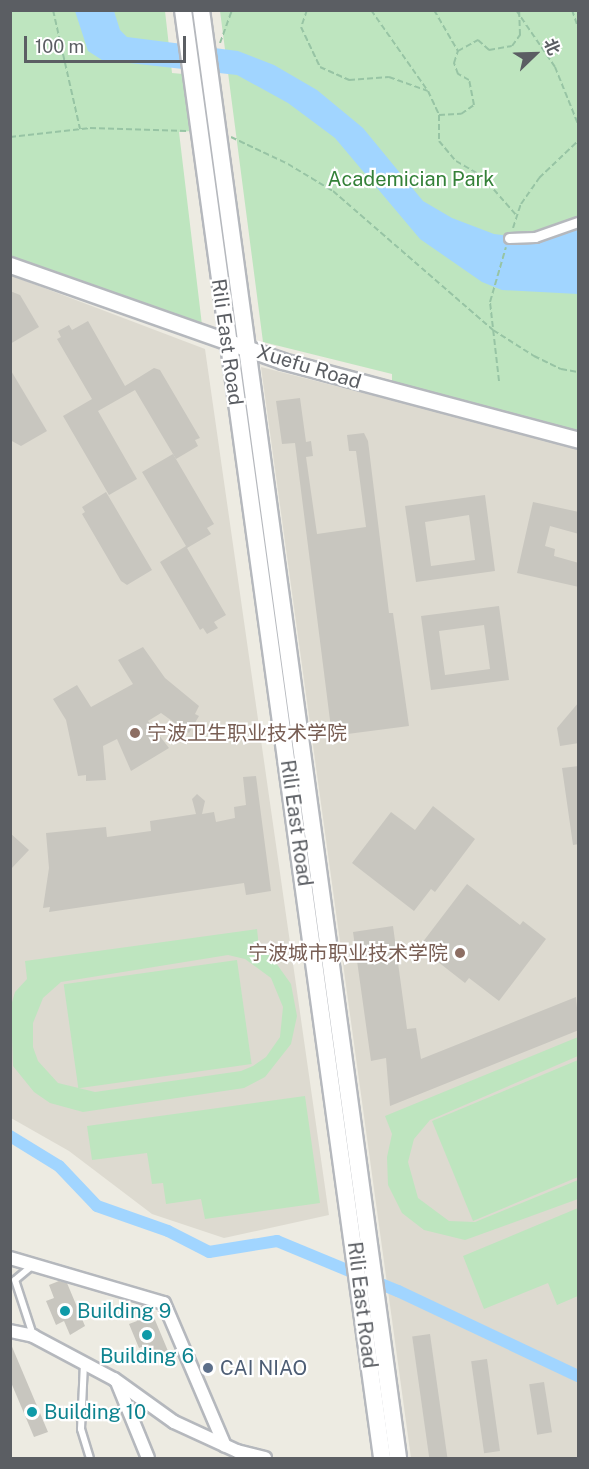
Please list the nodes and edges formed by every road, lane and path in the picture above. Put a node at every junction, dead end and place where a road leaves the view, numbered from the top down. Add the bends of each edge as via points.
1 (53, 10) edge
2 (232, 10) edge
3 (307, 10) edge
4 (371, 10) edge
5 (434, 10) edge
6 (572, 10) edge
7 (518, 11) edge
8 (202, 18) edge
9 (184, 19) edge
10 (579, 27) edge
11 (219, 33) dead end
12 (458, 51) junction
13 (429, 91) junction
14 (439, 115) junction
15 (579, 123) edge
16 (80, 129) junction
17 (198, 132) junction
18 (217, 135) junction
19 (10, 137) edge
20 (579, 141) edge
21 (517, 216) junction
22 (579, 222) edge
23 (508, 241) junction
24 (10, 265) edge
25 (492, 328) junction
26 (227, 342) junction
27 (248, 349) junction
28 (579, 372) edge
29 (499, 381) dead end
30 (579, 440) edge
31 (364, 1256) junction
32 (10, 1258) edge
33 (33, 1265) junction
34 (10, 1331) edge
35 (33, 1336) junction
36 (84, 1363) junction
37 (117, 1382) junction
38 (225, 1446) junction
39 (90, 1458) edge
40 (148, 1458) edge
41 (265, 1458) edge
42 (382, 1458) edge
43 (398, 1458) edge

1 - 16 path
2 - 11 path via 220,44
3 - 13 path via 301,27 320,67 349,80 388,77
4 - 13 path
5 - 12 path
6 - 10 path
7 - 12 path via 520,35 512,46 489,50 478,40
7 - 15 path via 555,67
8 - 18 main road, Rili East Road
9 - 17 main road, Rili East Road
12 - 14 path via 454,63 458,74 469,80 474,105 460,114
13 - 14 path
14 - 21 path via 439,141 456,161 482,176
16 - 17 path via 169,128
16 - 19 path
17 - 26 main road, Rili East Road
18 - 25 path via 260,149 333,191
18 - 27 main road, Rili East Road
20 - 21 path via 538,178
21 - 23 path
22 - 23 street via 535,237
23 - 25 path via 490,302
24 - 26 street, Xuefu Road
25 - 28 path via 534,356 561,369
25 - 29 path
26 - 27 street, Xuefu Road
26 - 31 main road, Rili East Road
27 - 30 street, Xuefu Road
27 - 31 main road, Rili East Road
31 - 42 main road, Rili East Road via 361,1295
31 - 43 main road, Rili East Road via 378,1301
32 - 33 street
33 - 35 lane via 15,1280
33 - 38 street via 164,1303
34 - 35 street
35 - 36 street
36 - 37 street
36 - 39 lane via 81,1429
37 - 38 street via 174,1422
37 - 40 street
38 - 41 street

